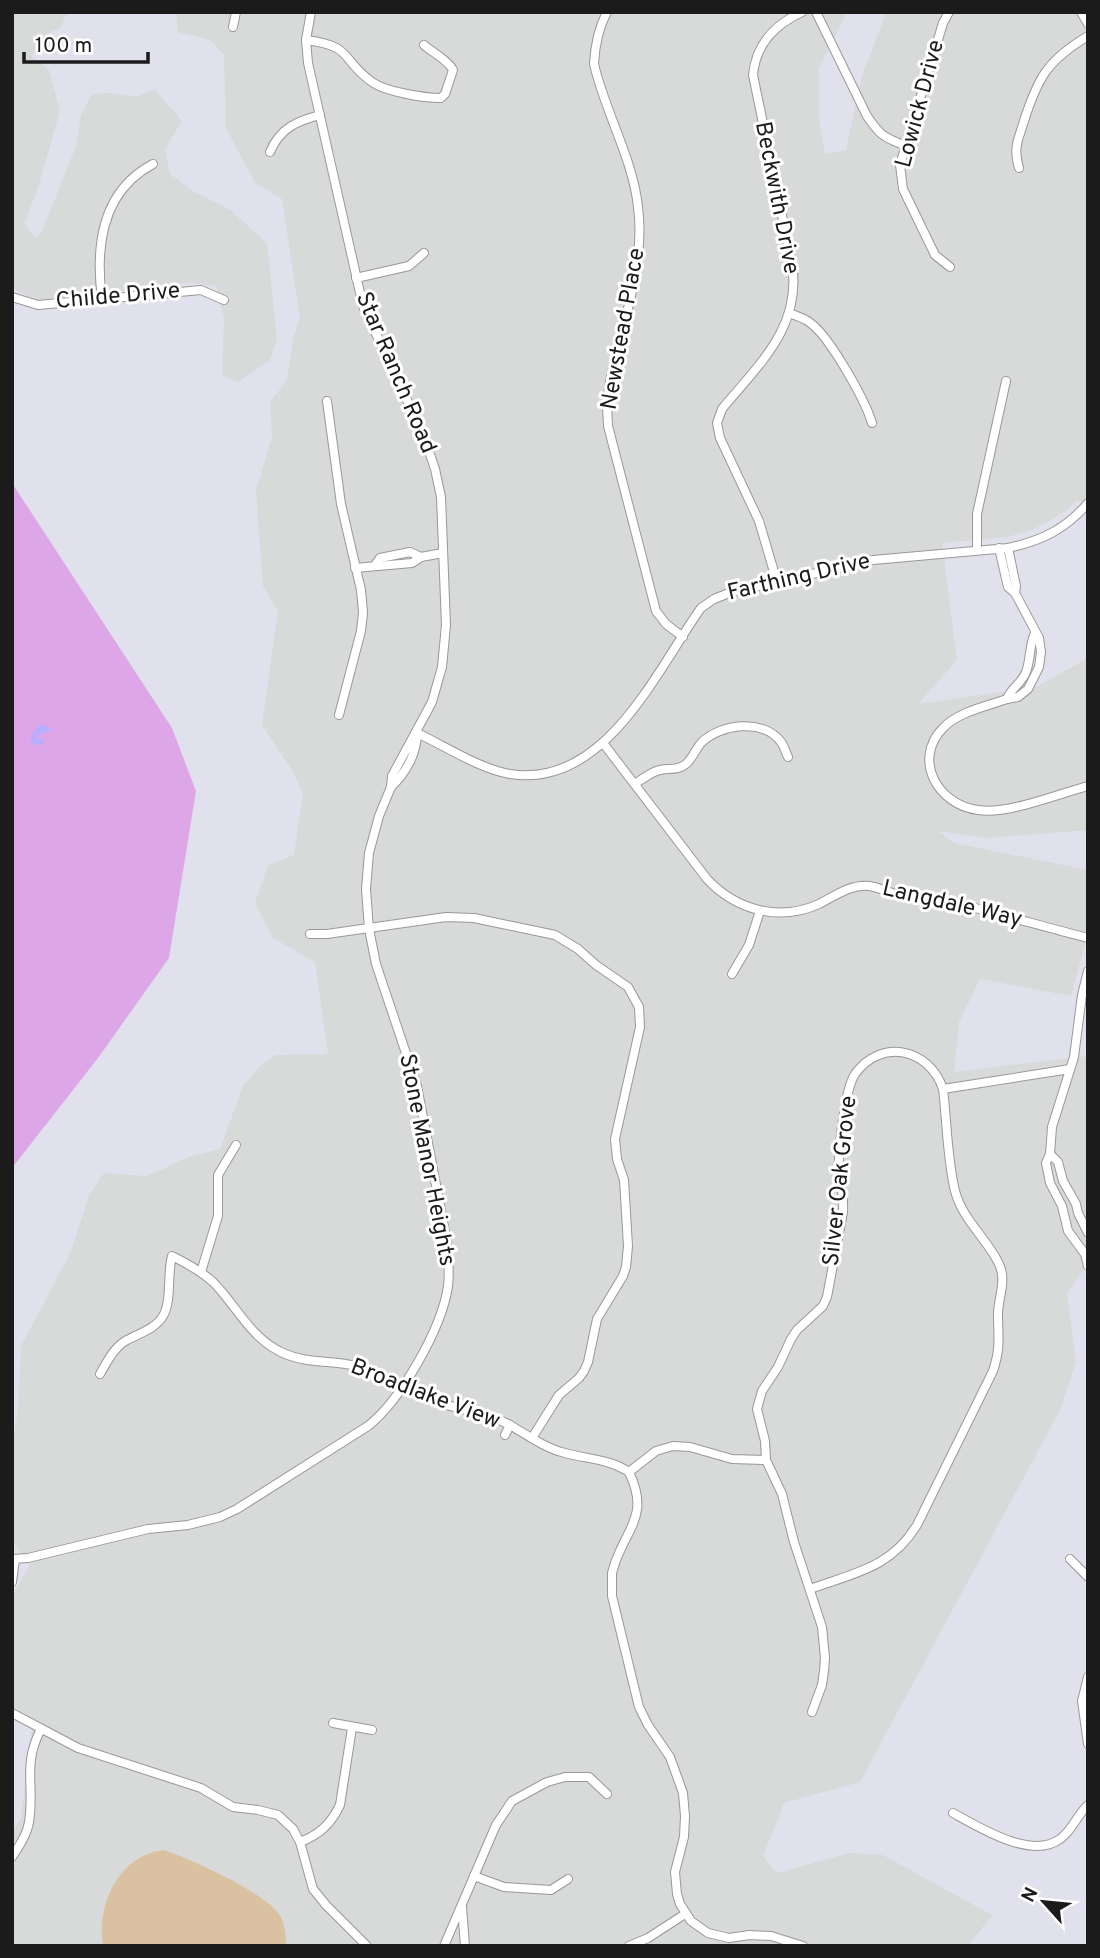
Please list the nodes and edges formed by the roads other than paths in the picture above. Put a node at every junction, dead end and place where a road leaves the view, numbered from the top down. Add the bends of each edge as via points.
1 (236, 12) edge
2 (311, 12) edge
3 (607, 12) edge
4 (802, 12) edge
5 (816, 12) edge
6 (949, 12) edge
7 (1081, 12) edge
8 (1088, 24) edge
9 (233, 27) dead end
10 (1088, 36) edge
11 (306, 40) junction
12 (424, 45) dead end
13 (320, 115) junction
14 (904, 145) junction
15 (271, 152) dead end
16 (153, 164) dead end
17 (1019, 168) dead end
18 (424, 253) dead end
19 (950, 267) dead end
20 (356, 278) junction
21 (12, 297) edge
22 (102, 299) junction
23 (223, 300) dead end
24 (789, 313) junction
25 (1006, 381) dead end
26 (327, 401) dead end
27 (872, 423) dead end
28 (1087, 505) edge
29 (1004, 548) junction
30 (977, 550) junction
31 (443, 553) junction
32 (355, 568) junction
33 (777, 582) junction
34 (683, 636) junction
35 (339, 715) dead end
36 (417, 733) junction
37 (603, 743) junction
38 (788, 757) dead end
39 (636, 783) junction
40 (1088, 786) edge
41 (760, 911) junction
42 (369, 929) junction
43 (310, 934) dead end
44 (1088, 937) edge
45 (1088, 971) edge
46 (732, 974) dead end
47 (1070, 1069) junction
48 (943, 1088) junction
49 (236, 1145) dead end
50 (1050, 1154) junction
51 (1088, 1233) edge
52 (1086, 1253) edge
53 (1088, 1266) edge
54 (201, 1272) junction
55 (100, 1374) dead end
56 (403, 1386) junction
57 (510, 1426) junction
58 (505, 1435) dead end
59 (532, 1438) junction
60 (766, 1460) junction
61 (629, 1472) junction
62 (13, 1559) edge
63 (1070, 1559) dead end
64 (1088, 1577) edge
65 (12, 1583) edge
66 (810, 1589) junction
67 (1088, 1677) edge
68 (812, 1712) dead end
69 (12, 1713) edge
70 (333, 1723) dead end
71 (352, 1728) junction
72 (41, 1729) junction
73 (372, 1730) dead end
74 (1088, 1744) edge
75 (607, 1794) dead end
76 (1088, 1805) edge
77 (953, 1814) dead end
78 (300, 1842) junction
79 (12, 1857) edge
80 (474, 1876) junction
81 (568, 1879) dead end
82 (462, 1904) junction
83 (684, 1914) junction
84 (367, 1946) edge
85 (444, 1946) edge
86 (464, 1946) edge
87 (629, 1946) edge
88 (803, 1946) edge

1 - 9 street
2 - 11 street, Star Ranch Road
3 - 34 street, Newstead Place via 595,44 594,64 634,185 640,228 638,257 609,387 608,426 656,611
4 - 24 street, Beckwith Drive via 786,19 766,38 753,75 793,272
5 - 14 street via 877,132
6 - 14 street, Lowick Drive
7 - 8 street
10 - 17 street via 1054,60 1038,80 1014,151
11 - 12 street via 341,49 375,84 441,98 453,71
11 - 13 street, Star Ranch Road
13 - 15 street via 292,124
13 - 20 street, Star Ranch Road
14 - 19 street, Lowick Drive via 900,164 904,189 935,255
16 - 22 street via 128,181 104,225 99,260
18 - 20 street via 409,266
20 - 31 street, Star Ranch Road via 368,319 430,452 441,498
21 - 22 street, Childe Drive via 38,304
22 - 23 street, Childe Drive via 201,290
24 - 27 street via 810,322 822,334 866,405
24 - 33 street, Beckwith Drive via 782,334 722,409 717,423 759,521
25 - 30 street via 977,514
26 - 32 street
28 - 29 street, Farthing Drive via 1050,535
29 - 30 street, Farthing Drive
29 - 40 street via 1008,587 1039,638 1037,674 1024,693 956,718 943,728 929,756 930,772 943,793 963,807 996,811
30 - 33 street, Farthing Drive via 873,560
31 - 32 street via 392,555 375,565
31 - 36 street, Star Ranch Road via 446,625 442,667
32 - 35 street via 363,621
33 - 34 street, Farthing Drive via 714,599 701,608
34 - 37 street, Farthing Drive
36 - 37 street, Farthing Drive via 496,770 530,775 561,770
36 - 42 street, Stone Manor Heights via 392,776 369,853
37 - 39 street, Langdale Way
38 - 39 street via 775,737 736,726 699,744 685,765 661,769
39 - 41 street, Langdale Way via 720,892
41 - 44 street, Langdale Way via 804,909 856,886 870,886
41 - 46 street
42 - 43 street
42 - 56 street, Stone Manor Heights via 376,964 417,1086 449,1262 442,1311
42 - 59 street via 446,917 474,918 555,935 620,980 639,1007 640,1027 615,1139 624,1180 626,1267 597,1319 584,1371 559,1395
45 - 47 street
47 - 48 street
47 - 50 street via 1052,1127
48 - 60 street, Silver Oak Grove via 926,1062 901,1052 872,1058 851,1081 839,1157 844,1201 830,1287 823,1306 797,1330 762,1391 757,1409
48 - 66 street, Silver Oak Grove via 955,1192 1003,1274 997,1360 904,1545 878,1564
49 - 54 street via 218,1175 218,1216
50 - 51 street via 1058,1162
50 - 52 street via 1046,1163 1050,1183 1068,1231
52 - 53 street
54 - 55 street, Broadlake View via 172,1256 167,1307 158,1323 118,1348
54 - 56 street, Broadlake View via 269,1345 293,1357 366,1369
56 - 57 street, Broadlake View
56 - 62 street, Stone Manor Heights via 368,1426 220,1517
57 - 58 street, Broadlake View
57 - 59 street
59 - 61 street
60 - 61 street via 673,1446 656,1451
60 - 66 street, Silver Oak Grove via 782,1494
61 - 83 street via 639,1504 612,1573 612,1595 639,1707 680,1781 685,1821 675,1883
62 - 65 street
63 - 64 street
66 - 68 street, Silver Oak Grove via 822,1627 825,1658
67 - 74 street via 1082,1701
69 - 72 street
70 - 71 street
71 - 73 street
71 - 78 street via 335,1816 320,1832
72 - 78 street via 78,1748 201,1788 233,1807 278,1815
72 - 79 street via 29,1768 29,1824
75 - 80 street via 589,1777 565,1777 519,1795 503,1812
76 - 77 street via 1064,1837 1053,1844 1033,1846 1004,1839
78 - 84 street via 313,1889
80 - 81 street via 503,1887 551,1890
80 - 82 street
82 - 85 street
82 - 86 street
83 - 87 street
83 - 88 street via 720,1937 771,1936

